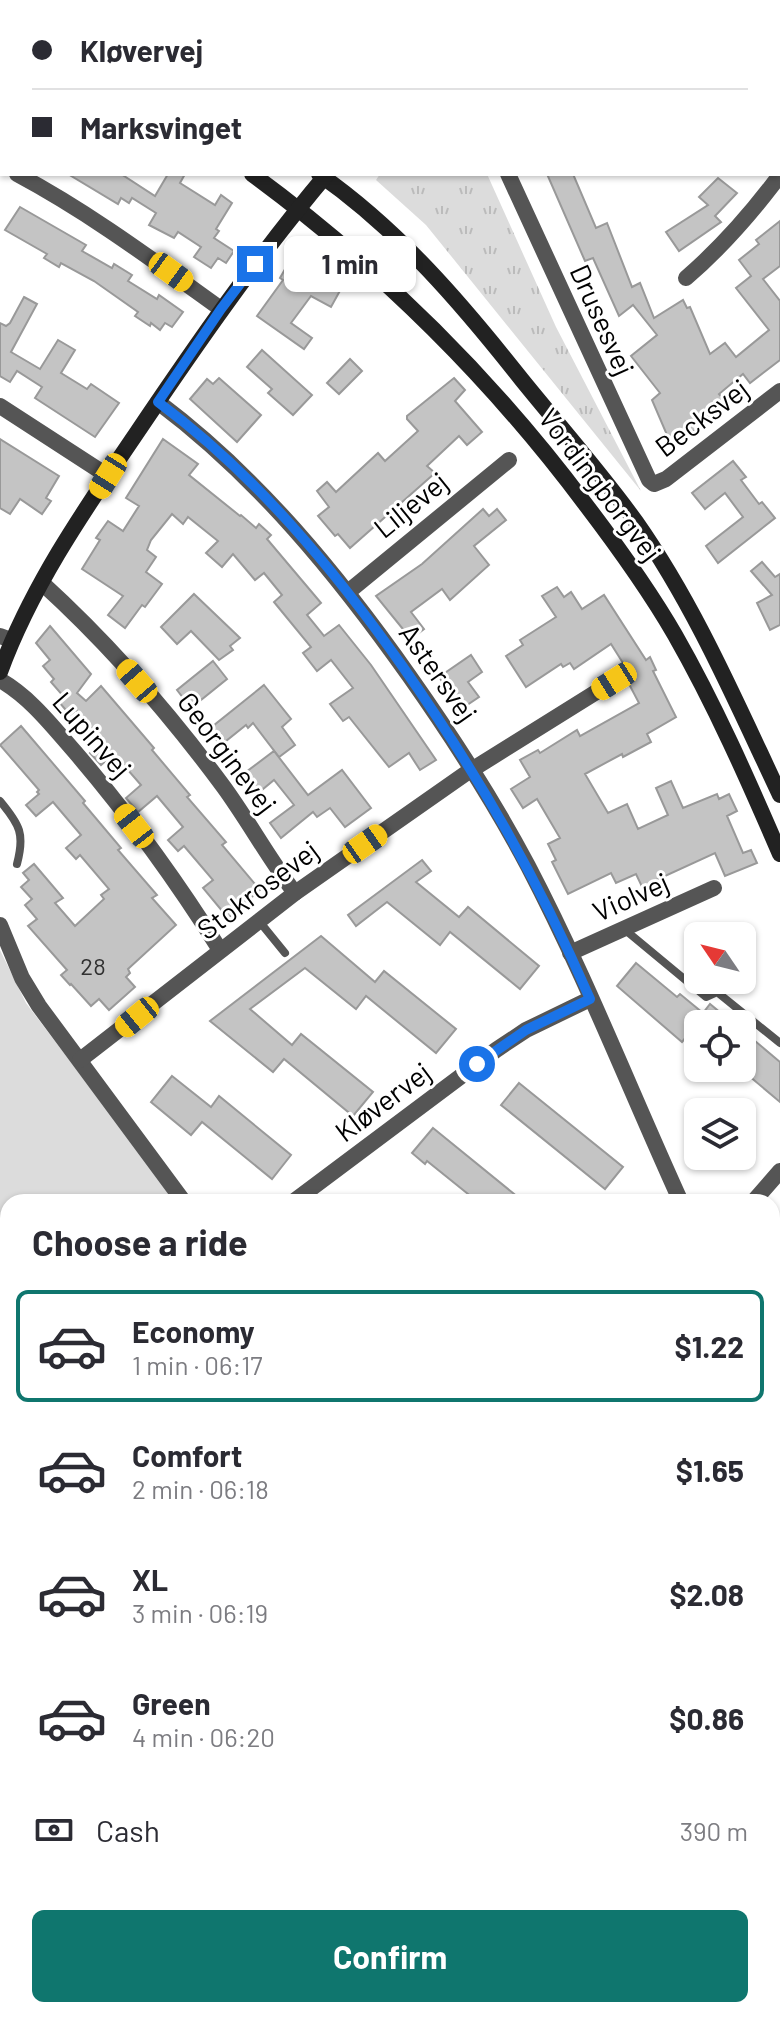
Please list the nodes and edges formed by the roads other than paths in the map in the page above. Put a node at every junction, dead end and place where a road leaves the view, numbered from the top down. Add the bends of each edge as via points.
1 (21, 176) edge
2 (255, 176) edge
3 (322, 176) edge
4 (324, 176) edge
5 (509, 176) edge
6 (779, 176) edge
7 (299, 208) junction
8 (686, 278) dead end
9 (221, 309) junction
10 (780, 391) edge
11 (158, 402) junction
12 (0, 406) edge
13 (509, 460) dead end
14 (108, 476) junction
15 (654, 484) joint
16 (42, 583) junction
17 (348, 592) junction
18 (6, 638) edge
19 (0, 672) edge
20 (0, 680) edge
21 (614, 681) dead end
22 (472, 770) junction
23 (779, 792) edge
24 (0, 801) edge
25 (757, 801) junction
26 (780, 854) edge
27 (17, 864) dead end
28 (714, 888) dead end
29 (295, 893) junction
30 (259, 921) junction
31 (0, 925) edge
32 (623, 929) junction
33 (220, 950) junction
34 (285, 953) dead end
35 (570, 953) junction
36 (590, 999) junction
37 (780, 1043) edge
38 (80, 1060) junction
39 (780, 1171) edge
40 (178, 1194) edge
41 (304, 1194) edge
42 (677, 1194) edge
43 (760, 1194) edge

1 - 9 street via 86,213
2 - 7 main road, Vordingborgvej
3 - 7 main road
4 - 23 main road, Vordingborgvej via 435,276 636,522 699,624
5 - 15 street, Drusesvej via 634,452
6 - 8 street via 746,221
7 - 9 main road
7 - 25 main road, Vordingborgvej via 412,305 551,458 674,633
9 - 11 main road
10 - 15 street, Becksvej
11 - 14 main road
11 - 17 street, Astersvej via 262,493
12 - 14 street
13 - 17 street, Liljevej
14 - 16 main road
16 - 18 main road
16 - 29 street, Georginevej via 189,741
17 - 22 street, Astersvej
18 - 19 main road
20 - 33 street, Lupinvej via 24,696 104,787
21 - 22 street, Stokrosevej
22 - 29 street, Stokrosevej
22 - 35 street, Astersvej
23 - 25 street
24 - 27 lane via 23,841
25 - 26 main road, Vordingborgvej
28 - 32 street, Violvej
29 - 30 street, Stokrosevej
30 - 33 street, Stokrosevej
30 - 34 lane
31 - 38 street via 22,978
32 - 35 street, Violvej
32 - 37 lane via 706,997 717,992
33 - 38 street, Stokrosevej
35 - 36 street, Astersvej
36 - 41 street, Kløvervej via 496,1050
36 - 42 street, Astersvej
38 - 40 street
39 - 43 street

